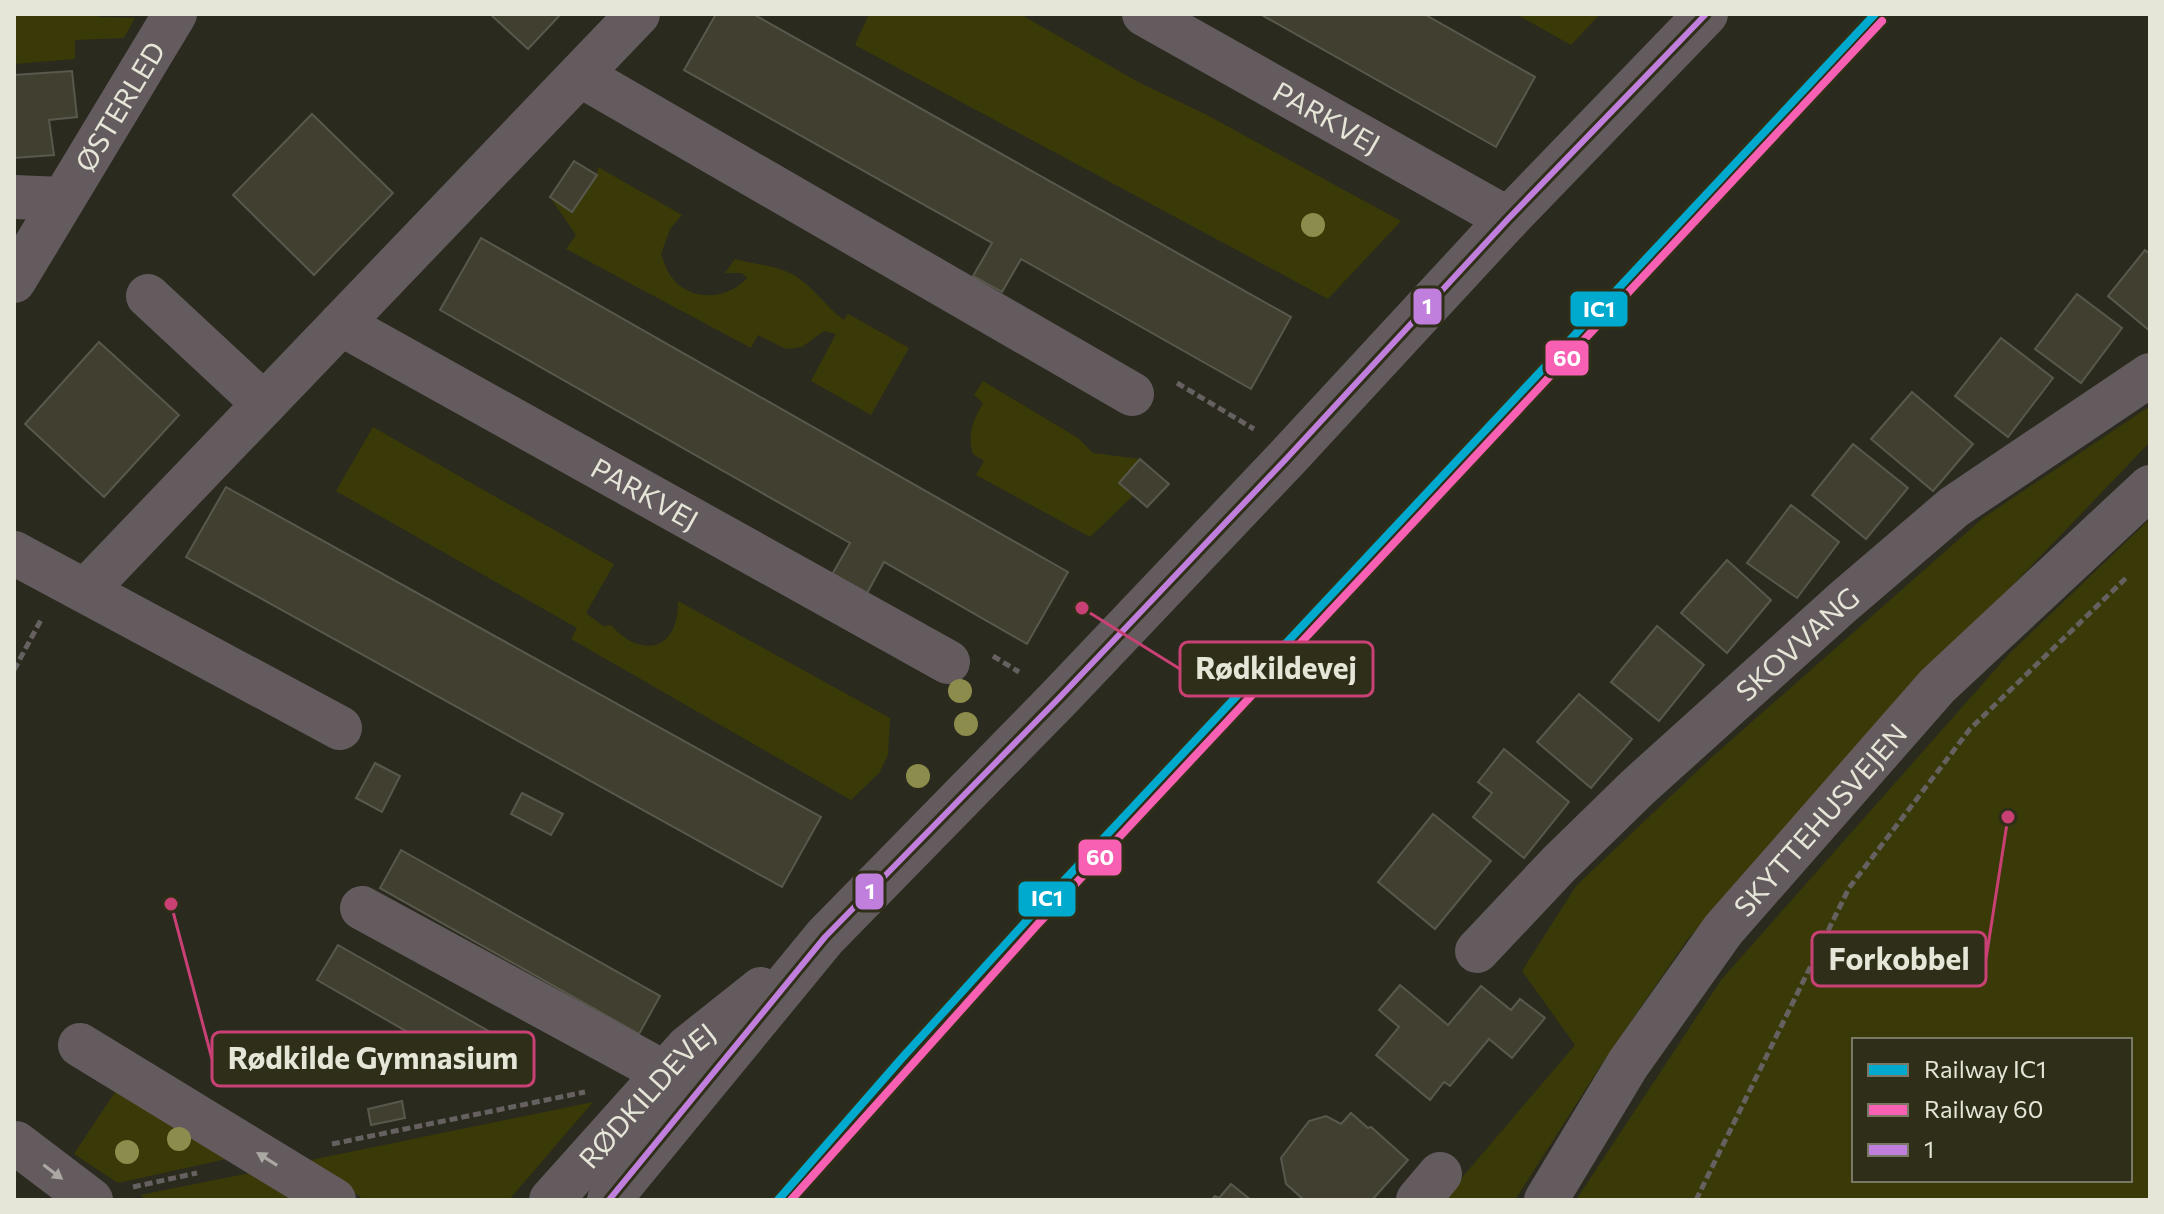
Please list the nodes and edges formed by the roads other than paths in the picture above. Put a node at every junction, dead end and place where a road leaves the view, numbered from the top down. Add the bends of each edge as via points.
1 (175, 14) edge
2 (638, 14) edge
3 (1144, 14) edge
4 (1706, 14) edge
5 (580, 75) junction
6 (14, 197) edge
7 (62, 199) junction
8 (1508, 219) junction
9 (14, 281) edge
10 (148, 296) dead end
11 (341, 324) junction
12 (2150, 375) edge
13 (1132, 394) road end
14 (264, 404) junction
15 (2150, 487) edge
16 (14, 553) edge
17 (74, 585) junction
18 (948, 662) road end
19 (340, 728) dead end
20 (362, 908) dead end
21 (825, 937) junction
22 (1477, 951) dead end
23 (80, 1045) dead end
24 (665, 1073) junction
25 (16, 1143) edge
26 (89, 1198) edge
27 (334, 1200) edge
28 (551, 1200) edge
29 (609, 1200) edge
30 (1546, 1200) edge

1 - 7 street, ØSTERLED
2 - 5 street
3 - 8 street, PARKVEJ
4 - 8 street, RØDKILDEVEJ
5 - 11 street
5 - 13 street
6 - 7 street, ØSTERLED
7 - 9 street, ØSTERLED
8 - 21 street, RØDKILDEVEJ via 1060,697
10 - 14 street
11 - 14 street
11 - 18 street, PARKVEJ
12 - 22 street, SKOVVANG via 1954,507 1854,592 1638,787
14 - 17 street
15 - 30 street, SKYTTEHUSVEJEN via 1937,686 1723,930 1628,1064
16 - 17 street
17 - 19 street
20 - 24 street
21 - 24 street, RØDKILDEVEJ via 688,1047
21 - 29 street, RØDKILDEVEJ
27 -> 23 street
24 - 28 street, RØDKILDEVEJ
25 -> 26 street

